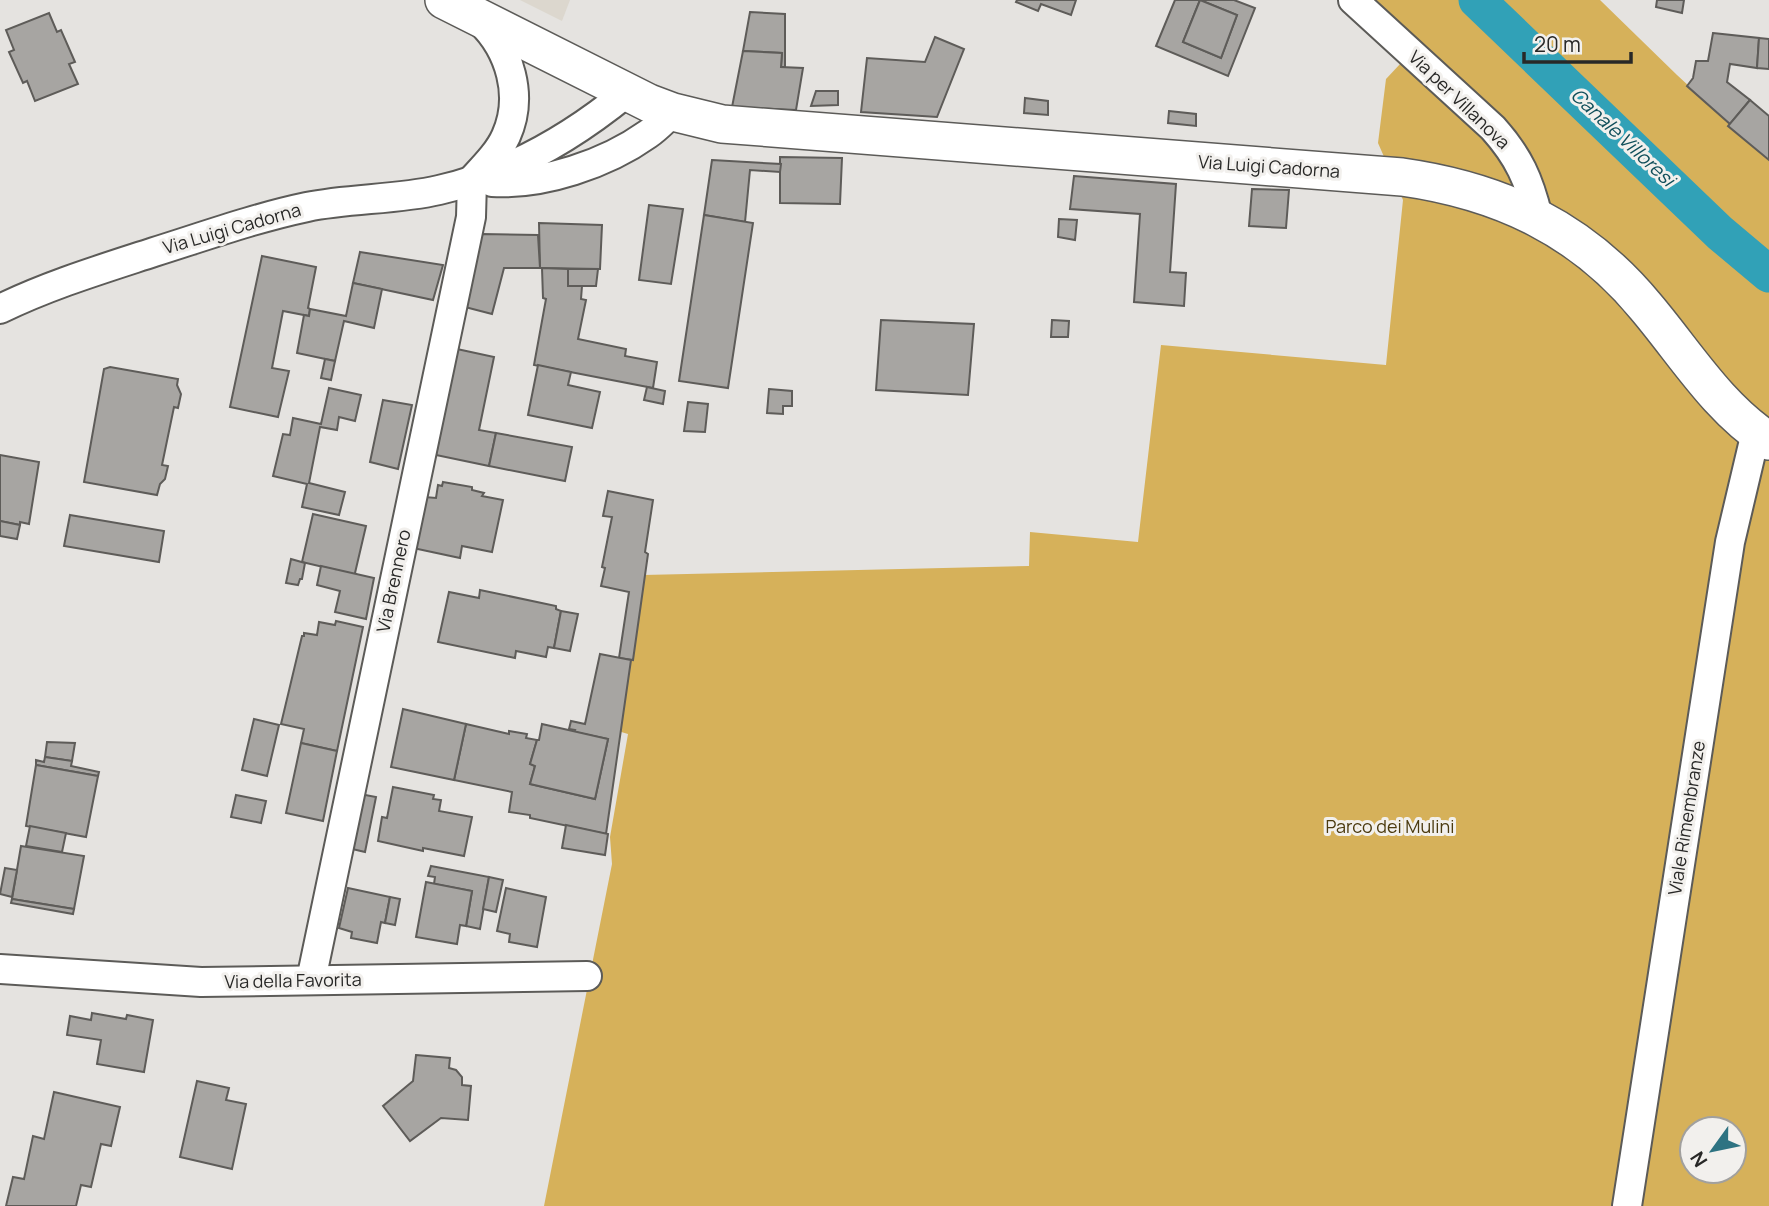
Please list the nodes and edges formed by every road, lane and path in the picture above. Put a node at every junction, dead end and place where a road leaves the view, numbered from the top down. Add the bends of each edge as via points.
1 (1353, 0) edge
2 (450, 3) edge
3 (626, 93) junction
4 (673, 113) junction
5 (472, 181) junction
6 (1538, 217) junction
7 (0, 309) edge
8 (1763, 437) edge
9 (0, 969) edge
10 (587, 976) dead end
11 (311, 980) junction
12 (1627, 1206) edge

1 - 6 street, Via per Villanova via 1511,148 1524,171
2 - 3 street, Via Luigi Cadorna
2 - 5 street, Via Luigi Cadorna via 482,22 501,46 513,75 514,106 506,135
3 - 4 street, Via Luigi Cadorna
3 - 5 street, Via Luigi Cadorna via 569,136
4 - 5 street, Via Luigi Cadorna via 617,152 580,167 505,183
4 - 6 street, Via Luigi Cadorna via 747,127 1402,177 1471,190
5 - 7 street, Via Luigi Cadorna via 437,191 311,206 262,217
5 - 11 street, Via Brennero via 471,217
6 - 8 street, Via Luigi Cadorna via 1597,256 1623,280 1712,391
8 - 12 street, Viale Rimembranze via 1730,542
9 - 11 street, Via della Favorita via 201,982
10 - 11 street, Via della Favorita

